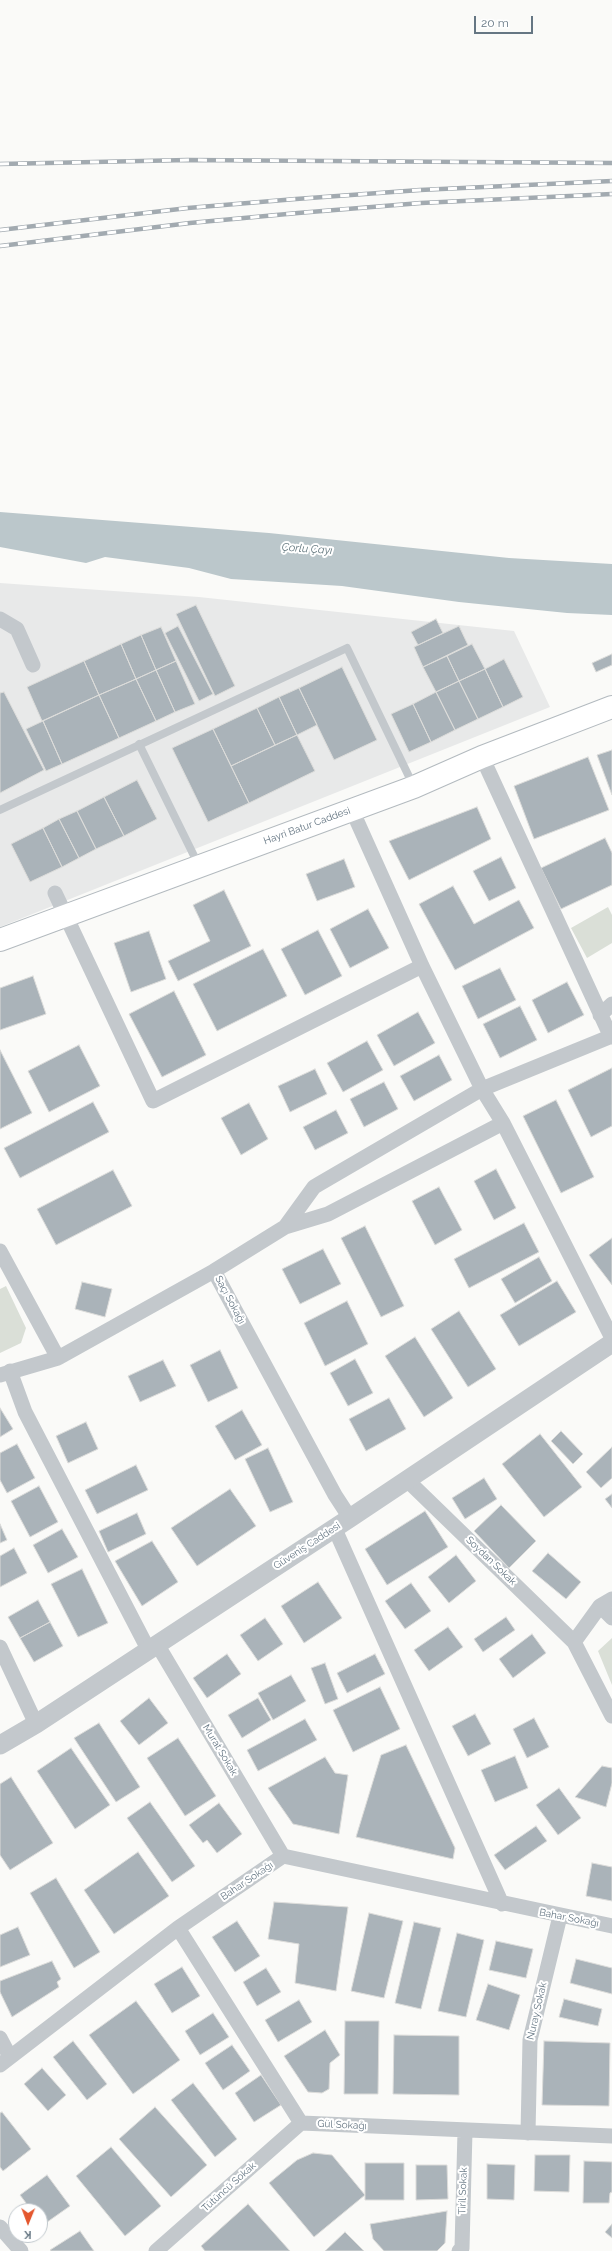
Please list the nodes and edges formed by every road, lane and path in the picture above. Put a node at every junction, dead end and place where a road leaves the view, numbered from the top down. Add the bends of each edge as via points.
1 (0, 619) edge
2 (33, 665) dead end
3 (612, 707) edge
4 (140, 744) junction
5 (482, 757) junction
6 (414, 787) junction
7 (0, 810) edge
8 (352, 810) junction
9 (199, 866) junction
10 (55, 893) dead end
11 (66, 916) junction
12 (0, 940) edge
13 (422, 966) junction
14 (612, 1004) edge
15 (600, 1015) junction
16 (611, 1037) edge
17 (482, 1089) junction
18 (503, 1123) junction
19 (285, 1227) junction
20 (0, 1250) edge
21 (214, 1271) junction
22 (4, 1272) edge
23 (612, 1338) edge
24 (612, 1343) edge
25 (58, 1358) junction
26 (5, 1374) edge
27 (407, 1480) junction
28 (350, 1518) junction
29 (334, 1528) junction
30 (606, 1603) edge
31 (612, 1618) edge
32 (574, 1642) junction
33 (152, 1646) junction
34 (0, 1647) edge
35 (612, 1716) edge
36 (36, 1724) junction
37 (0, 1745) edge
38 (283, 1856) junction
39 (502, 1904) junction
40 (560, 1916) junction
41 (612, 1926) edge
42 (178, 1928) junction
43 (0, 2038) edge
44 (5, 2061) edge
45 (301, 2122) junction
46 (465, 2131) junction
47 (528, 2133) junction
48 (612, 2136) edge
49 (0, 2227) edge
50 (20, 2251) edge
51 (156, 2251) edge
52 (459, 2251) edge

1 - 2 street via 17,629
3 - 5 main road, Hayri Batur Caddesi
4 - 6 lane via 347,648
4 - 7 lane
4 - 9 lane
5 - 6 main road, Hayri Batur Caddesi
5 - 15 street
6 - 8 main road, Hayri Batur Caddesi
8 - 9 main road, Hayri Batur Caddesi
8 - 13 street
9 - 11 main road, Hayri Batur Caddesi
10 - 11 street
11 - 12 main road, Hayri Batur Caddesi
11 - 13 street via 153,1101
13 - 17 street
14 - 15 street
15 - 16 street
16 - 17 street
17 - 18 street
17 - 19 street via 314,1188
18 - 19 street via 328,1214
18 - 23 street
19 - 21 street
20 - 22 street
21 - 25 street, Saçı Sokağı
21 - 28 street, Saçı Sokağı via 335,1495
22 - 25 street
24 - 27 street, Güveniş Caddesi
25 - 26 street, Saçı Sokağı
26 - 33 street, Murat Sokak
27 - 28 street, Güveniş Caddesi
27 - 32 street, Soydan Sokak
28 - 29 street, Güveniş Caddesi
29 - 33 street, Güveniş Caddesi
29 - 39 street
30 - 31 street
30 - 32 street
32 - 35 street, Soydan Sokak
33 - 36 street, Güveniş Caddesi
33 - 38 street, Murat Sokak
34 - 36 street
36 - 37 street, Güveniş Caddesi
38 - 39 street, Bahar Sokağı
38 - 42 street, Bahar Sokağı
39 - 40 street, Bahar Sokağı
40 - 41 street, Bahar Sokağı
40 - 47 street, Nuray Sokak via 530,2040
42 - 44 street, Bahar Sokağı
42 - 45 street
43 - 44 street
45 - 46 street, Gül Sokağı
45 - 51 street, Tütüncü Sokak
46 - 47 street, Gül Sokağı
46 - 52 street, Tiril Sokak via 462,2248
47 - 48 street, Gül Sokağı
49 - 50 street

